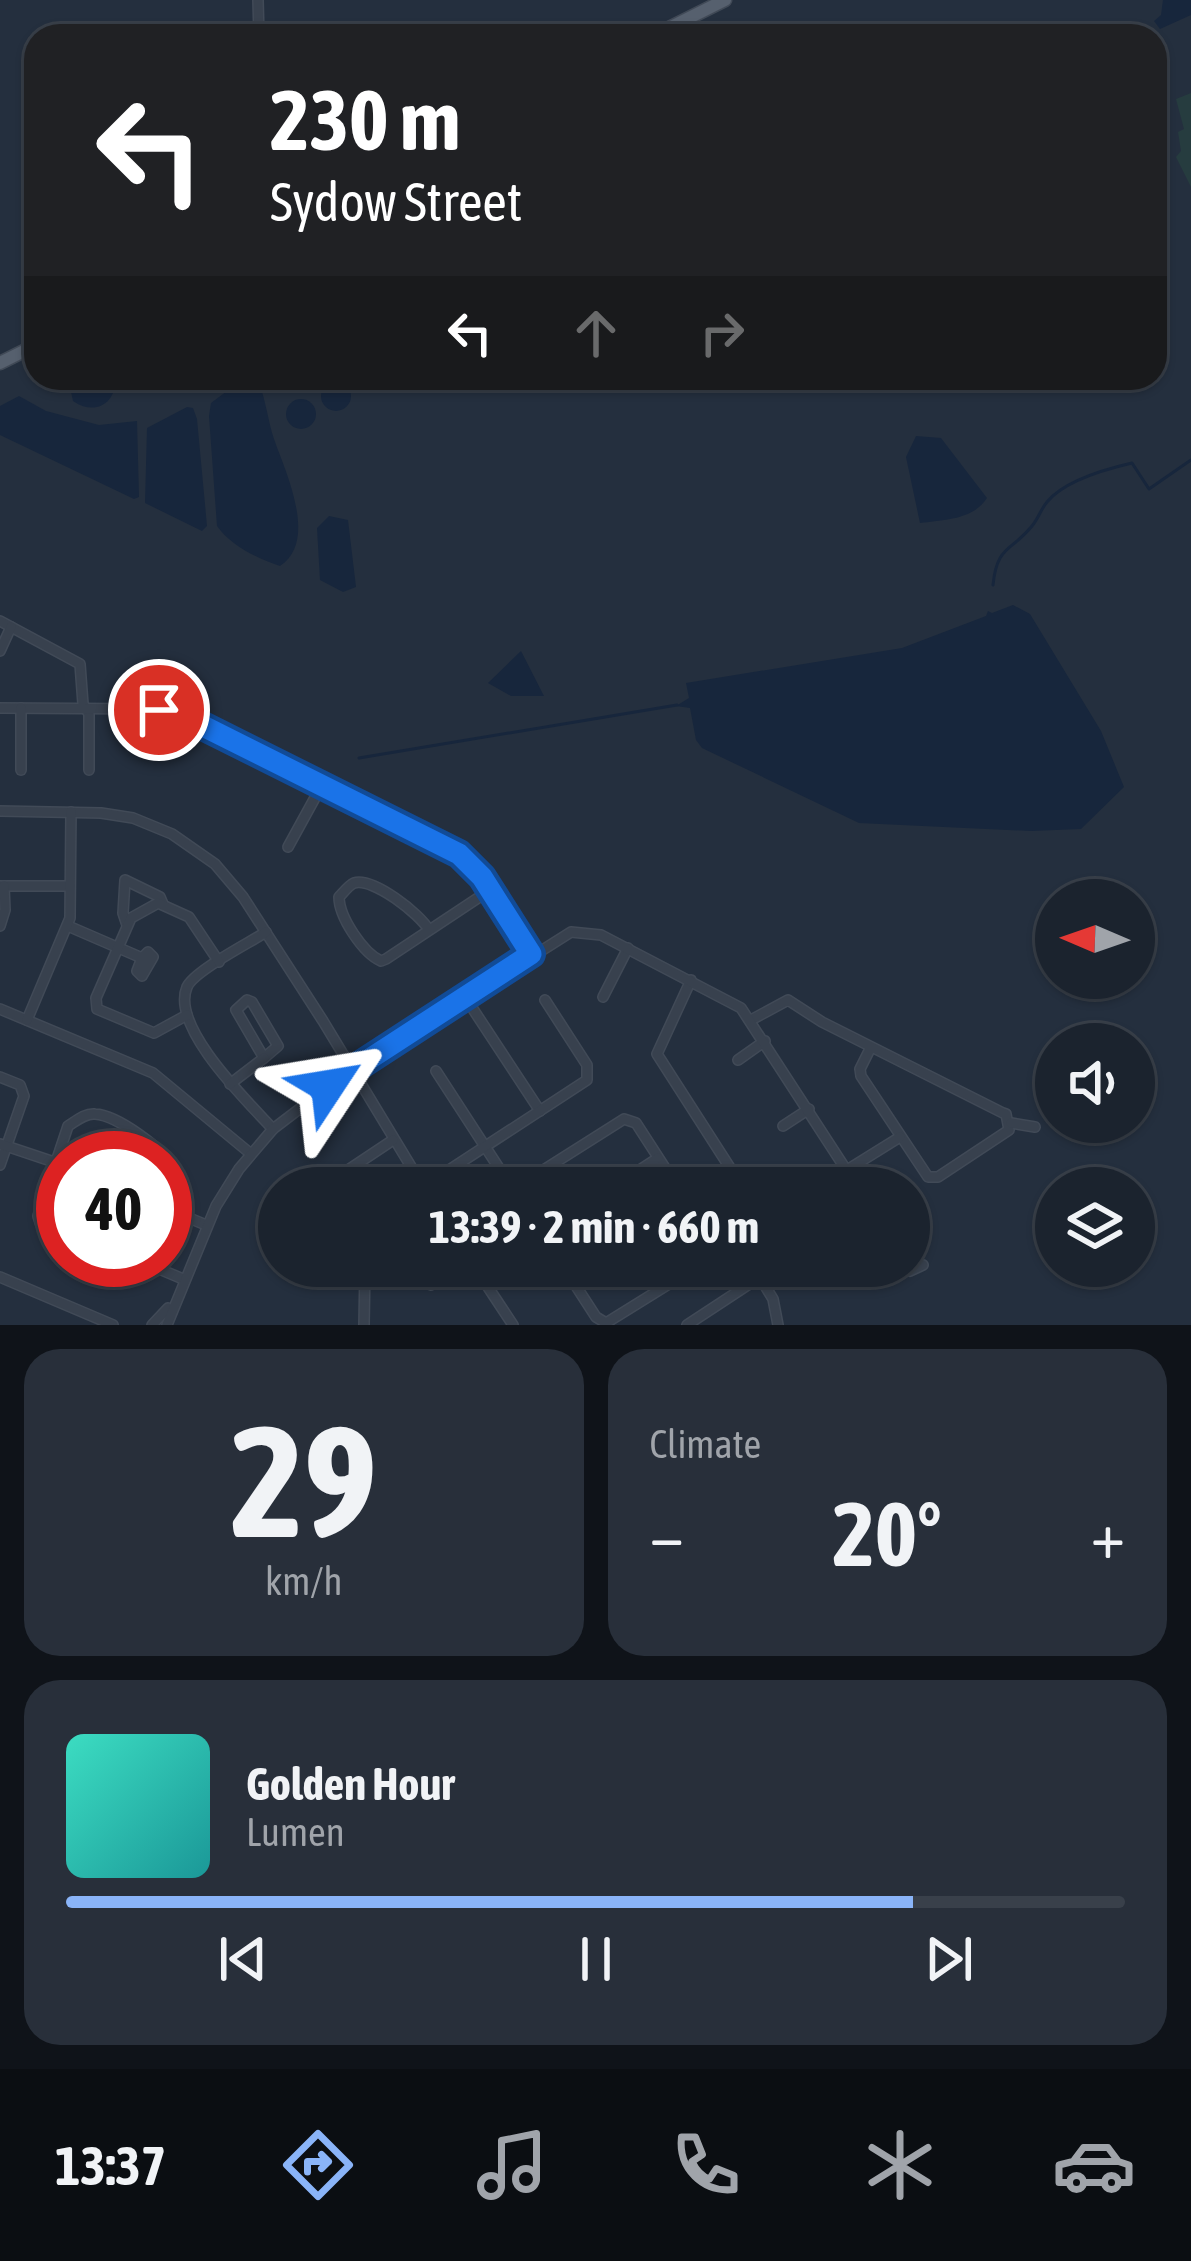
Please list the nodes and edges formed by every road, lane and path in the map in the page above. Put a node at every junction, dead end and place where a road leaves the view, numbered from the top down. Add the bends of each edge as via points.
1 (725, 0) edge
2 (677, 24) edge
3 (0, 621) edge
4 (11, 627) junction
5 (0, 651) edge
6 (0, 708) edge
7 (21, 708) junction
8 (86, 709) junction
9 (21, 770) dead end
10 (88, 770) dead end
11 (322, 785) junction
12 (0, 811) edge
13 (71, 812) junction
14 (288, 847) dead end
15 (2, 886) edge
16 (70, 886) junction
17 (490, 890) junction
18 (163, 904) junction
19 (127, 925) junction
20 (0, 926) edge
21 (68, 926) junction
22 (430, 930) junction
23 (266, 932) junction
24 (118, 947) junction
25 (628, 948) junction
26 (531, 954) junction
27 (142, 958) dead end
28 (219, 962) junction
29 (691, 980) junction
30 (465, 997) junction
31 (603, 997) dead end
32 (545, 1000) dead end
33 (0, 1010) edge
34 (187, 1016) junction
35 (28, 1020) junction
36 (751, 1020) junction
37 (765, 1042) junction
38 (871, 1047) junction
39 (264, 1058) junction
40 (738, 1060) dead end
41 (351, 1070) junction
42 (436, 1071) dead end
43 (0, 1077) edge
44 (230, 1084) junction
45 (808, 1109) junction
46 (540, 1111) junction
47 (1010, 1123) junction
48 (783, 1126) dead end
49 (1035, 1127) dead end
50 (274, 1129) junction
51 (67, 1131) edge
52 (133, 1131) edge
53 (900, 1137) junction
54 (393, 1141) junction
55 (3, 1145) edge
56 (485, 1146) junction
57 (251, 1154) junction
58 (36, 1156) edge
59 (658, 1157) junction
60 (0, 1165) edge
61 (353, 1167) edge
62 (410, 1167) edge
63 (453, 1167) edge
64 (499, 1167) edge
65 (547, 1167) edge
66 (643, 1167) edge
67 (664, 1167) edge
68 (729, 1167) edge
69 (846, 1167) edge
70 (853, 1167) edge
71 (192, 1220) edge
72 (206, 1226) junction
73 (192, 1258) edge
74 (0, 1277) edge
75 (180, 1287) edge
76 (365, 1287) edge
77 (488, 1287) edge
78 (577, 1287) edge
79 (666, 1287) edge
80 (745, 1287) edge
81 (766, 1287) edge
82 (175, 1299) junction
83 (603, 1322) edge
84 (114, 1325) edge
85 (152, 1325) edge
86 (167, 1325) edge
87 (364, 1325) edge
88 (513, 1325) edge
89 (686, 1325) edge
90 (778, 1325) edge

1 - 2 main road
3 - 4 street
4 - 5 street
4 - 8 street via 77,661
6 - 7 street
7 - 8 street
7 - 9 street
8 - 10 street
8 - 11 street via 173,712
11 - 14 street
11 - 17 street via 459,854
12 - 13 street
13 - 16 street
13 - 23 street via 133,818 196,848
15 - 16 street
15 - 20 street
16 - 21 street
17 - 22 street
17 - 26 street
18 - 19 street
18 - 19 street via 124,880
18 - 28 street via 191,919
19 - 24 street
21 - 24 street
21 - 35 street
22 - 22 street via 375,960 339,897 362,883 416,910
23 - 28 street
23 - 41 street
24 - 27 street
24 - 34 street via 96,998 99,1011 154,1033
25 - 26 street via 578,931
25 - 29 street
25 - 31 street
26 - 30 street
28 - 34 street via 189,984
29 - 36 street via 735,1002
29 - 68 street via 658,1054
30 - 41 street
30 - 46 street
32 - 46 street via 589,1073
33 - 35 street
34 - 44 street
35 - 57 street via 153,1073
36 - 37 street
36 - 38 street via 788,1000
37 - 40 street
37 - 45 street
38 - 47 street
38 - 53 street via 860,1074
39 - 39 street via 236,1010 248,1000 278,1046
39 - 44 street
41 - 50 street
41 - 54 street
42 - 56 street
43 - 55 street via 24,1090
44 - 50 street
45 - 48 street
45 - 69 street
46 - 56 street
47 - 49 street
47 - 53 street via 1004,1136 933,1178
50 - 57 street
51 - 52 street via 95,1114
53 - 70 street
54 - 61 street
54 - 62 street
55 - 58 street
55 - 60 street
56 - 63 street
56 - 64 street
57 - 72 street
59 - 65 street via 624,1119
59 - 66 street
59 - 67 street
71 - 72 street
72 - 73 street
74 - 84 street
75 - 82 street
76 - 87 street
77 - 88 street
78 - 83 street
79 - 83 street
80 - 89 street
81 - 90 street
82 - 85 street
82 - 86 street

